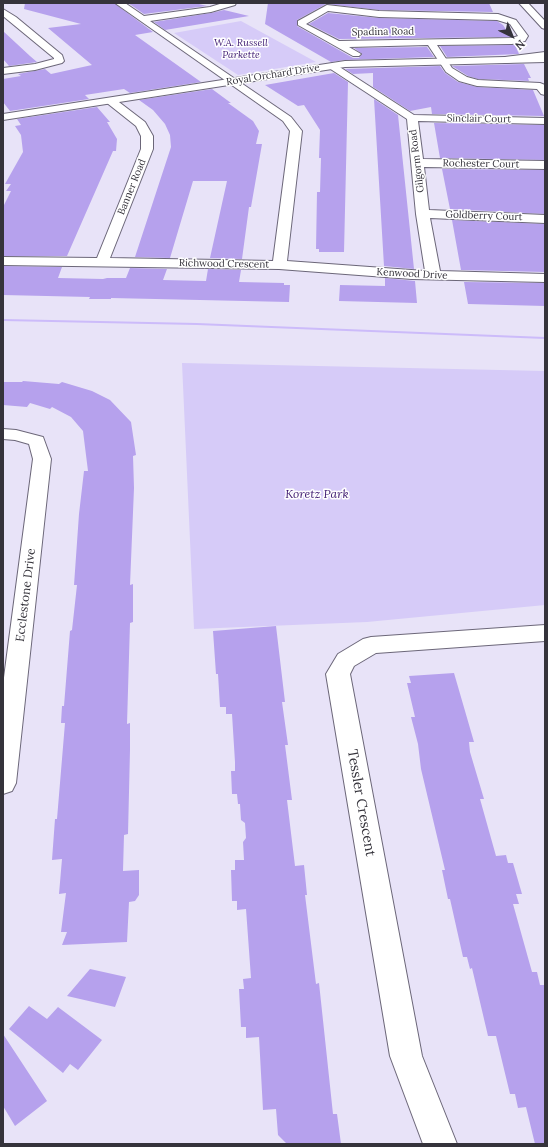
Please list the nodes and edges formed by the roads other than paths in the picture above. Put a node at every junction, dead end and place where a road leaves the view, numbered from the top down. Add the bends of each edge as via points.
1 (119, 3) edge
2 (232, 3) edge
3 (523, 3) edge
4 (329, 5) edge
5 (3, 12) edge
6 (144, 19) junction
7 (545, 26) edge
8 (430, 42) junction
9 (336, 44) junction
10 (356, 54) dead end
11 (545, 55) edge
12 (518, 59) junction
13 (545, 59) edge
14 (505, 60) junction
15 (441, 61) junction
16 (545, 63) edge
17 (332, 66) junction
18 (3, 71) edge
19 (234, 82) junction
20 (545, 92) edge
21 (110, 101) junction
22 (3, 117) edge
23 (412, 118) junction
24 (545, 121) edge
25 (418, 163) junction
26 (545, 165) edge
27 (424, 214) junction
28 (545, 219) edge
29 (3, 260) edge
30 (102, 262) junction
31 (279, 265) junction
32 (433, 275) junction
33 (545, 278) edge
34 (3, 434) edge
35 (545, 633) edge
36 (3, 784) edge
37 (440, 1144) edge

1 - 6 street, Richwood Crescent
2 - 6 street via 211,9
3 - 7 street
4 - 8 street, Spadina Road via 379,14 502,18 514,22 523,36 522,39 512,41
4 - 9 street, Spadina Road via 301,24
5 - 18 street via 59,57 59,61
6 - 19 street, Richwood Crescent
8 - 9 street, Spadina Road
8 - 15 street, Spadina Road
9 - 10 street, Spadina Road
11 - 14 street
12 - 13 street, Royal Orchard Drive
12 - 14 street, Royal Orchard Drive
12 - 16 street
14 - 15 street, Royal Orchard Drive
15 - 17 street, Royal Orchard Drive
15 - 20 street via 463,79 477,83 540,86
17 - 19 street, Royal Orchard Drive
17 - 23 street, Gilgorm Road
19 - 21 street, Royal Orchard Drive
19 - 31 street, Richwood Crescent via 287,119 296,131
21 - 22 street, Royal Orchard Drive
21 - 30 street, Banner Road via 141,124 147,136 147,149
23 - 24 street, Sinclair Court
23 - 25 street, Gilgorm Road
25 - 26 street, Rochester Court
25 - 27 street, Gilgorm Road
27 - 28 street, Goldberry Court
27 - 32 street, Gilgorm Road
29 - 30 street, Richwood Crescent
30 - 31 street, Richwood Crescent
31 - 32 street, Kenwood Drive
32 - 33 street, Kenwood Drive
34 - 36 street, Ecclestone Drive via 37,441 42,459
35 - 37 street, Tessler Crescent via 371,645 346,660 338,674 406,1056

